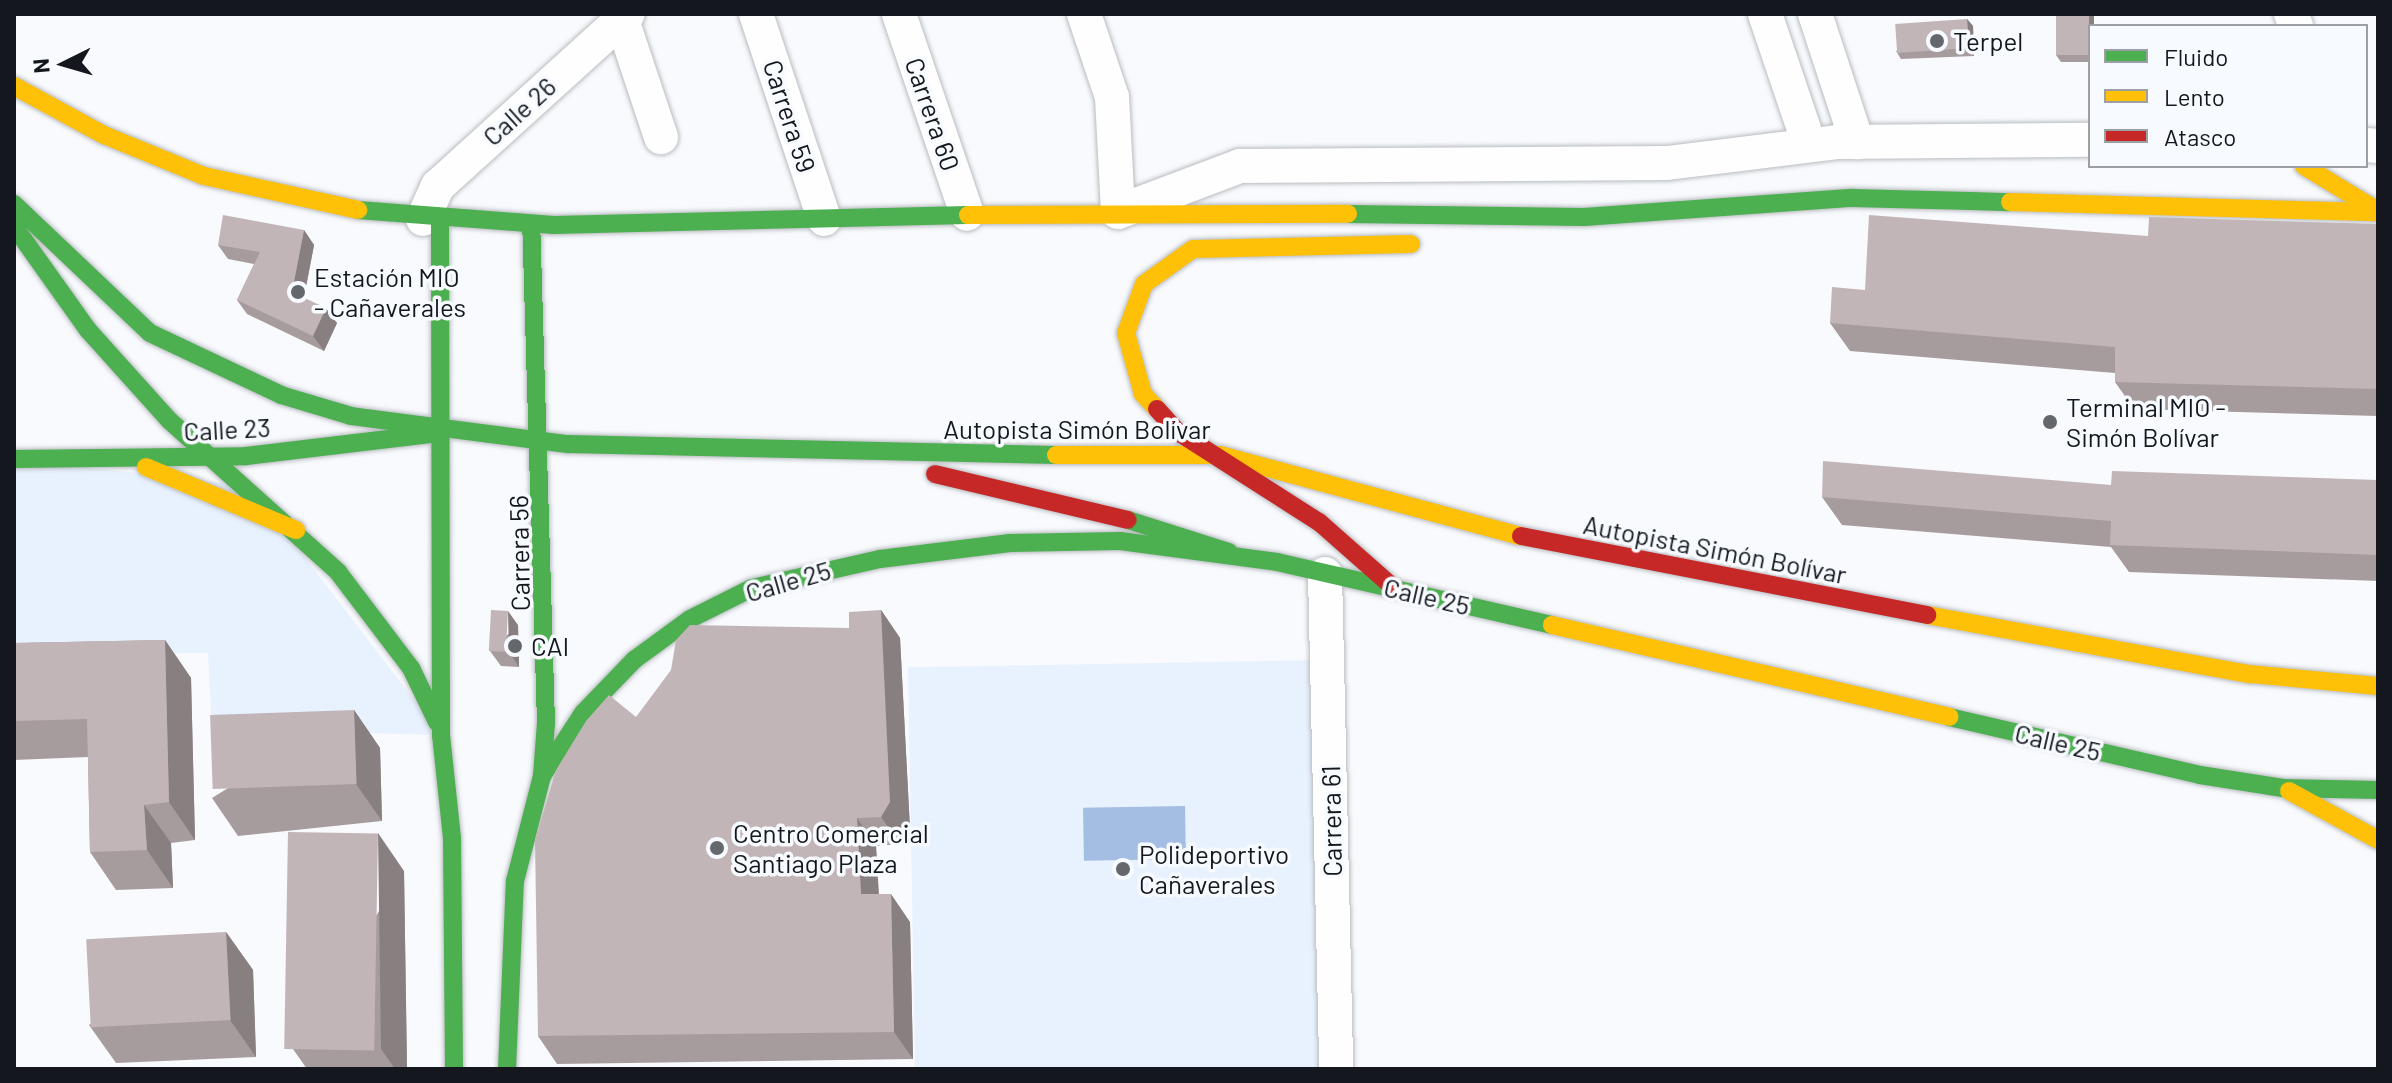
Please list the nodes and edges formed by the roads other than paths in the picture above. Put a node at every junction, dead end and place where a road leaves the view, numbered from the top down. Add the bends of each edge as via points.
1 (756, 14) edge
2 (899, 14) edge
3 (1084, 14) edge
4 (1765, 14) edge
5 (1815, 14) edge
6 (623, 16) edge
7 (14, 86) edge
8 (661, 137) dead end
9 (2088, 140) edge
10 (1857, 142) junction
11 (1809, 144) junction
12 (2307, 168) edge
13 (14, 204) edge
14 (2378, 211) edge
15 (1118, 212) junction
16 (967, 214) junction
17 (1584, 217) junction
18 (432, 219) junction
19 (824, 219) junction
20 (531, 224) junction
21 (14, 226) edge
22 (442, 432) junction
23 (541, 442) junction
24 (213, 455) junction
25 (847, 455) junction
26 (1220, 455) junction
27 (14, 459) edge
28 (124, 461) junction
29 (296, 530) junction
30 (1229, 552) junction
31 (1325, 574) junction
32 (1395, 589) junction
33 (2378, 686) edge
34 (441, 735) junction
35 (542, 776) junction
36 (2283, 788) junction
37 (2378, 790) edge
38 (2378, 840) edge
39 (454, 1069) edge
40 (507, 1069) edge
41 (1336, 1069) edge

1 - 19 street, Carrera 59
2 - 16 street, Carrera 60
3 - 15 street via 1112,97
4 - 11 street
5 - 10 street
6 - 8 street
6 - 18 street, Calle 26 via 438,186
7 - 18 main road via 104,135 204,176 324,206
9 - 10 street
10 - 11 street
11 - 15 street via 1667,163 1240,166
12 - 14 main road
13 - 22 main road, Autopista Simón Bolívar via 150,333 214,367 351,416
14 - 17 main road via 1852,198
15 - 16 main road
15 - 17 main road
16 - 19 main road
17 - 26 main road via 1440,240 1212,245 1156,271 1128,322 1130,365 1143,394 1178,432
18 - 20 main road
18 - 22 main road
19 - 20 main road
20 - 23 main road, Carrera 56
21 - 24 main road via 88,330 170,421
22 - 23 main road, Autopista Simón Bolívar
22 - 24 main road, Calle 23
22 - 34 main road
23 - 25 main road, Autopista Simón Bolívar
23 - 35 main road, Carrera 56
24 - 28 main road, Calle 23
24 - 29 main road
25 - 26 main road, Autopista Simón Bolívar
25 - 30 main road via 1029,493
26 - 32 main road via 1319,522
26 - 33 main road, Autopista Simón Bolívar via 1362,498 1624,560 2250,674
27 - 28 main road, Calle 23
28 - 29 main road
29 - 34 main road via 411,668
30 - 31 main road, Calle 25
30 - 35 main road, Calle 25 via 1120,541 1010,543 786,577 700,614 634,660 583,713
31 - 32 main road, Calle 25
31 - 41 street, Carrera 61
32 - 36 main road, Calle 25 via 2200,775
34 - 39 main road via 452,838
35 - 40 main road, Carrera 56 via 515,881
36 - 37 main road, Calle 25
36 - 38 main road

